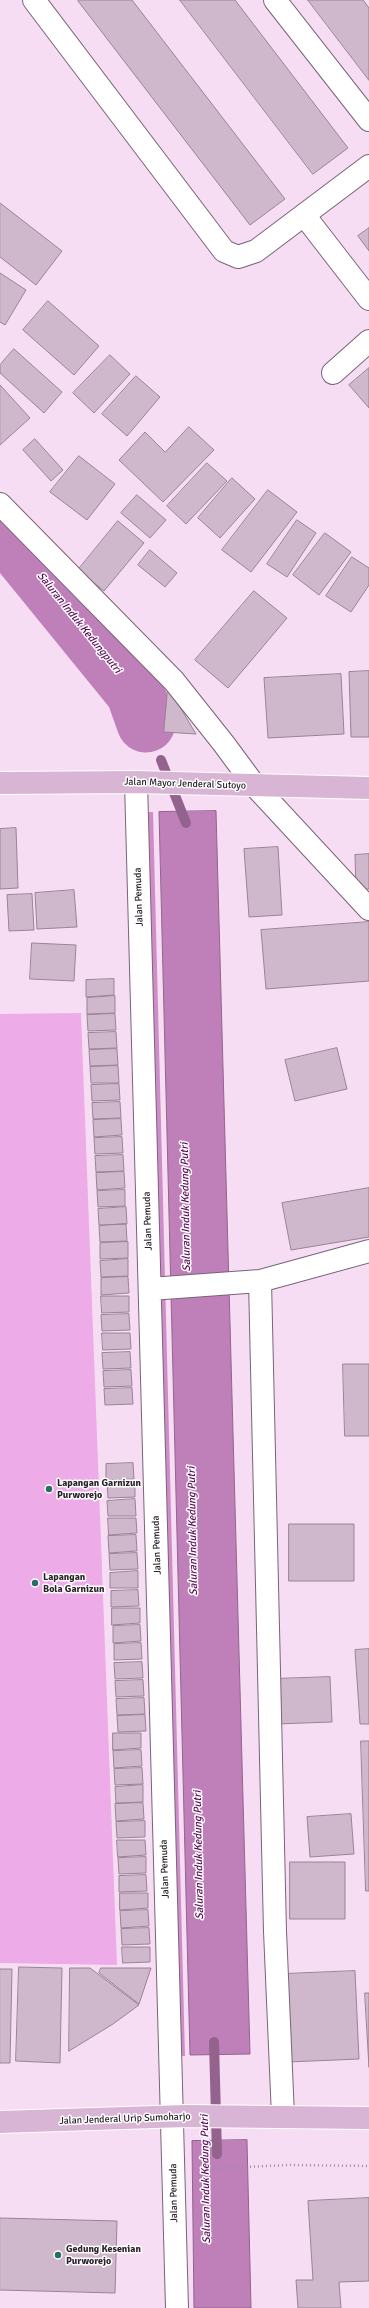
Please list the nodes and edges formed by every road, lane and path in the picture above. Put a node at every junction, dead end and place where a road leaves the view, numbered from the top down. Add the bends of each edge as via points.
1 (34, 0) edge
2 (275, 0) edge
3 (369, 120) edge
4 (369, 166) edge
5 (304, 215) junction
6 (369, 299) edge
7 (369, 341) edge
8 (333, 373) dead end
9 (0, 504) edge
10 (147, 782) junction
11 (0, 783) edge
12 (255, 786) junction
13 (369, 788) edge
14 (369, 909) edge
15 (369, 1251) edge
16 (250, 1282) junction
17 (159, 1289) junction
18 (179, 2116) junction
19 (282, 2116) junction
20 (369, 2118) edge
21 (0, 2122) edge
22 (369, 2166) edge
23 (197, 2169) dead end
24 (177, 2308) edge

1 - 5 street via 224,251 238,257 256,251
2 - 3 street
4 - 5 street
5 - 6 street
7 - 8 street
9 - 12 street via 174,681
10 - 11 main road, Jalan Mayor Jenderal Sutoyo
10 - 12 main road, Jalan Mayor Jenderal Sutoyo
10 - 17 street, Jalan Pemuda
12 - 13 main road, Jalan Mayor Jenderal Sutoyo
12 - 14 street
15 - 16 street
16 - 17 street
16 - 19 street
17 - 18 street, Jalan Pemuda
18 - 19 main road, Jalan Jenderal Urip Sumoharjo
18 - 21 main road, Jalan Jenderal Urip Sumoharjo
18 - 24 street, Jalan Pemuda
19 - 20 main road, Jalan Jenderal Urip Sumoharjo
22 - 23 path via 288,2165

